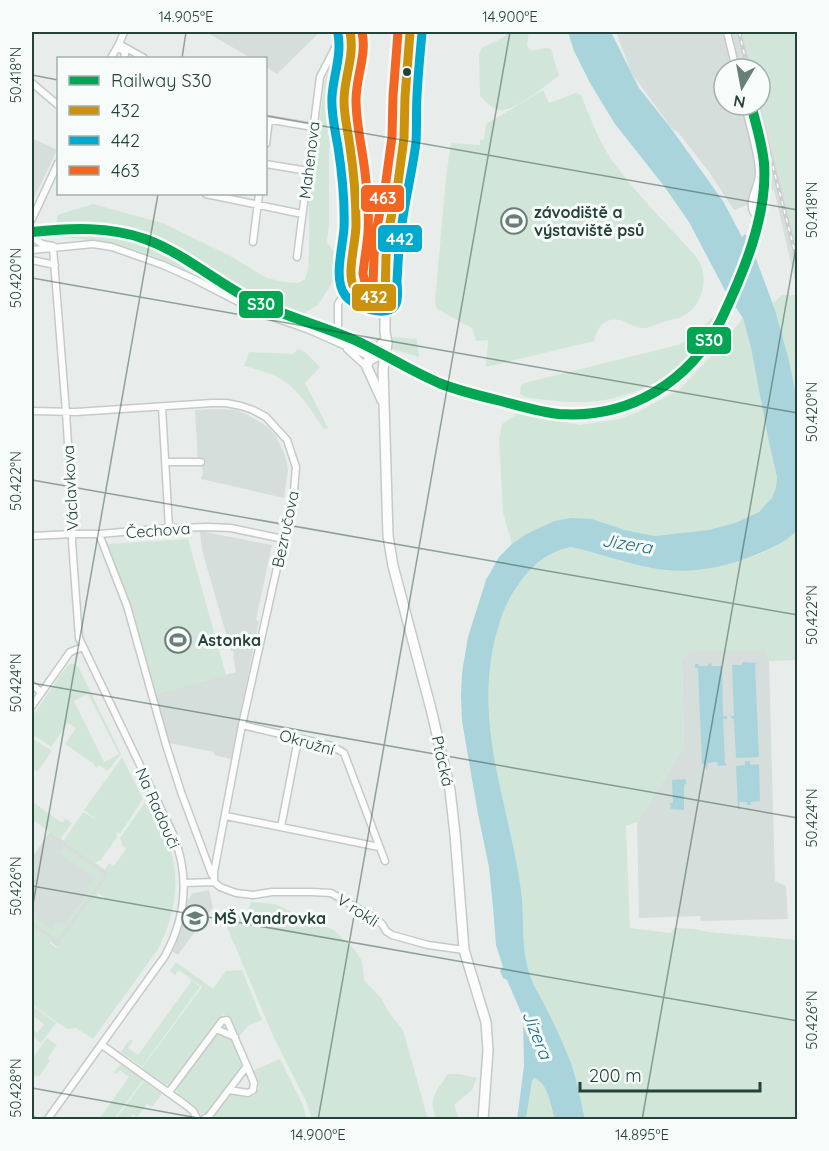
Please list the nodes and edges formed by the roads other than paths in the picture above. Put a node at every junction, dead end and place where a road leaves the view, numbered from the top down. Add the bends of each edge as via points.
1 (124, 32) edge
2 (343, 32) edge
3 (350, 32) edge
4 (410, 32) edge
5 (727, 32) edge
6 (118, 46) junction
7 (112, 57) edge
8 (124, 57) edge
9 (142, 57) edge
10 (733, 57) edge
11 (32, 83) edge
12 (57, 104) edge
13 (748, 117) edge
14 (267, 120) edge
15 (313, 127) junction
16 (267, 164) edge
17 (57, 165) edge
18 (308, 171) junction
19 (214, 195) edge
20 (259, 195) edge
21 (257, 205) junction
22 (302, 214) junction
23 (32, 217) edge
24 (759, 219) dead end
25 (32, 238) edge
26 (253, 242) dead end
27 (62, 247) junction
28 (54, 248) junction
29 (44, 249) junction
30 (32, 250) edge
31 (297, 257) dead end
32 (32, 260) edge
33 (54, 266) junction
34 (351, 282) junction
35 (385, 299) junction
36 (338, 326) dead end
37 (385, 332) junction
38 (342, 345) junction
39 (374, 358) junction
40 (383, 369) junction
41 (370, 371) junction
42 (385, 405) junction
43 (162, 407) junction
44 (32, 411) edge
45 (66, 412) junction
46 (165, 462) junction
47 (201, 462) dead end
48 (169, 528) junction
49 (73, 534) junction
50 (99, 534) junction
51 (32, 536) edge
52 (283, 539) junction
53 (82, 646) junction
54 (32, 685) edge
55 (41, 692) junction
56 (32, 706) edge
57 (242, 725) junction
58 (298, 739) junction
59 (226, 816) junction
60 (281, 827) junction
61 (379, 848) junction
62 (385, 861) dead end
63 (214, 882) junction
64 (184, 883) junction
65 (464, 950) junction
66 (216, 1029) junction
67 (235, 1037) junction
68 (102, 1045) junction
69 (247, 1066) junction
70 (229, 1090) junction
71 (169, 1092) junction
72 (48, 1119) edge
73 (198, 1119) edge
74 (202, 1119) edge
75 (483, 1119) edge

1 - 6 street
2 - 15 street, Mahenova via 320,77
3 - 34 street via 352,51 344,96 355,195
4 - 35 street, Ptácká via 405,129 389,228
5 - 10 street
6 - 7 street
6 - 8 street
6 - 9 street
11 - 12 street
13 - 24 street via 759,164 751,206
14 - 15 street
15 - 18 street, Mahenova
16 - 18 street
17 - 23 street
18 - 22 street, Mahenova
19 - 21 street
20 - 21 street
21 - 22 street
21 - 26 street
22 - 31 street, Mahenova
25 - 27 street
25 - 29 street via 37,248
27 - 28 street
27 - 38 street via 93,244 136,255 258,312
28 - 29 street
28 - 33 street, Václavkova
29 - 30 street
32 - 33 street
33 - 45 street, Václavkova
34 - 35 street via 361,295
34 - 36 street via 338,304
35 - 37 street, Ptácká
37 - 39 street, Ptácká via 380,352
37 - 40 street, Ptácká
38 - 39 street
38 - 41 street
39 - 40 street
39 - 41 street via 368,361
40 - 41 street via 379,375
40 - 42 street, Ptácká
41 - 42 street, Ptácká
42 - 65 street, Ptácká via 390,547 450,790
43 - 45 street, Bezručova
43 - 46 street
43 - 52 street, Bezručova via 234,404 267,417 287,440 296,467
44 - 45 street, Bezručova
45 - 49 street, Václavkova
46 - 47 street
46 - 48 street
48 - 50 street, Čechova
48 - 52 street, Čechova via 231,528
49 - 50 street, Čechova
49 - 51 street, Čechova
49 - 53 street, Václavkova via 77,628
50 - 63 street via 127,606 178,783
52 - 57 street, Bezručova
53 - 55 street via 70,652
53 - 64 street, Na Radouči via 173,834
54 - 55 street
55 - 56 street
57 - 58 street, Okružní
57 - 59 street, Bezručova
58 - 60 street
58 - 61 street, Okružní via 332,746 344,753
59 - 60 street
59 - 63 street, Bezručova
60 - 61 street
61 - 62 street, Okružní
63 - 64 street
63 - 65 street, V rokli via 237,893 253,895 331,893 371,916 392,935
64 - 68 street, Na Radouči via 182,914 172,943
65 - 75 street, Ptácká via 486,1022
66 - 67 street
66 - 67 street via 227,1020
66 - 71 street
67 - 69 street
68 - 71 street
68 - 72 street, Na Radouči
69 - 70 street
69 - 70 street via 253,1090
70 - 74 street via 209,1116
71 - 73 street

